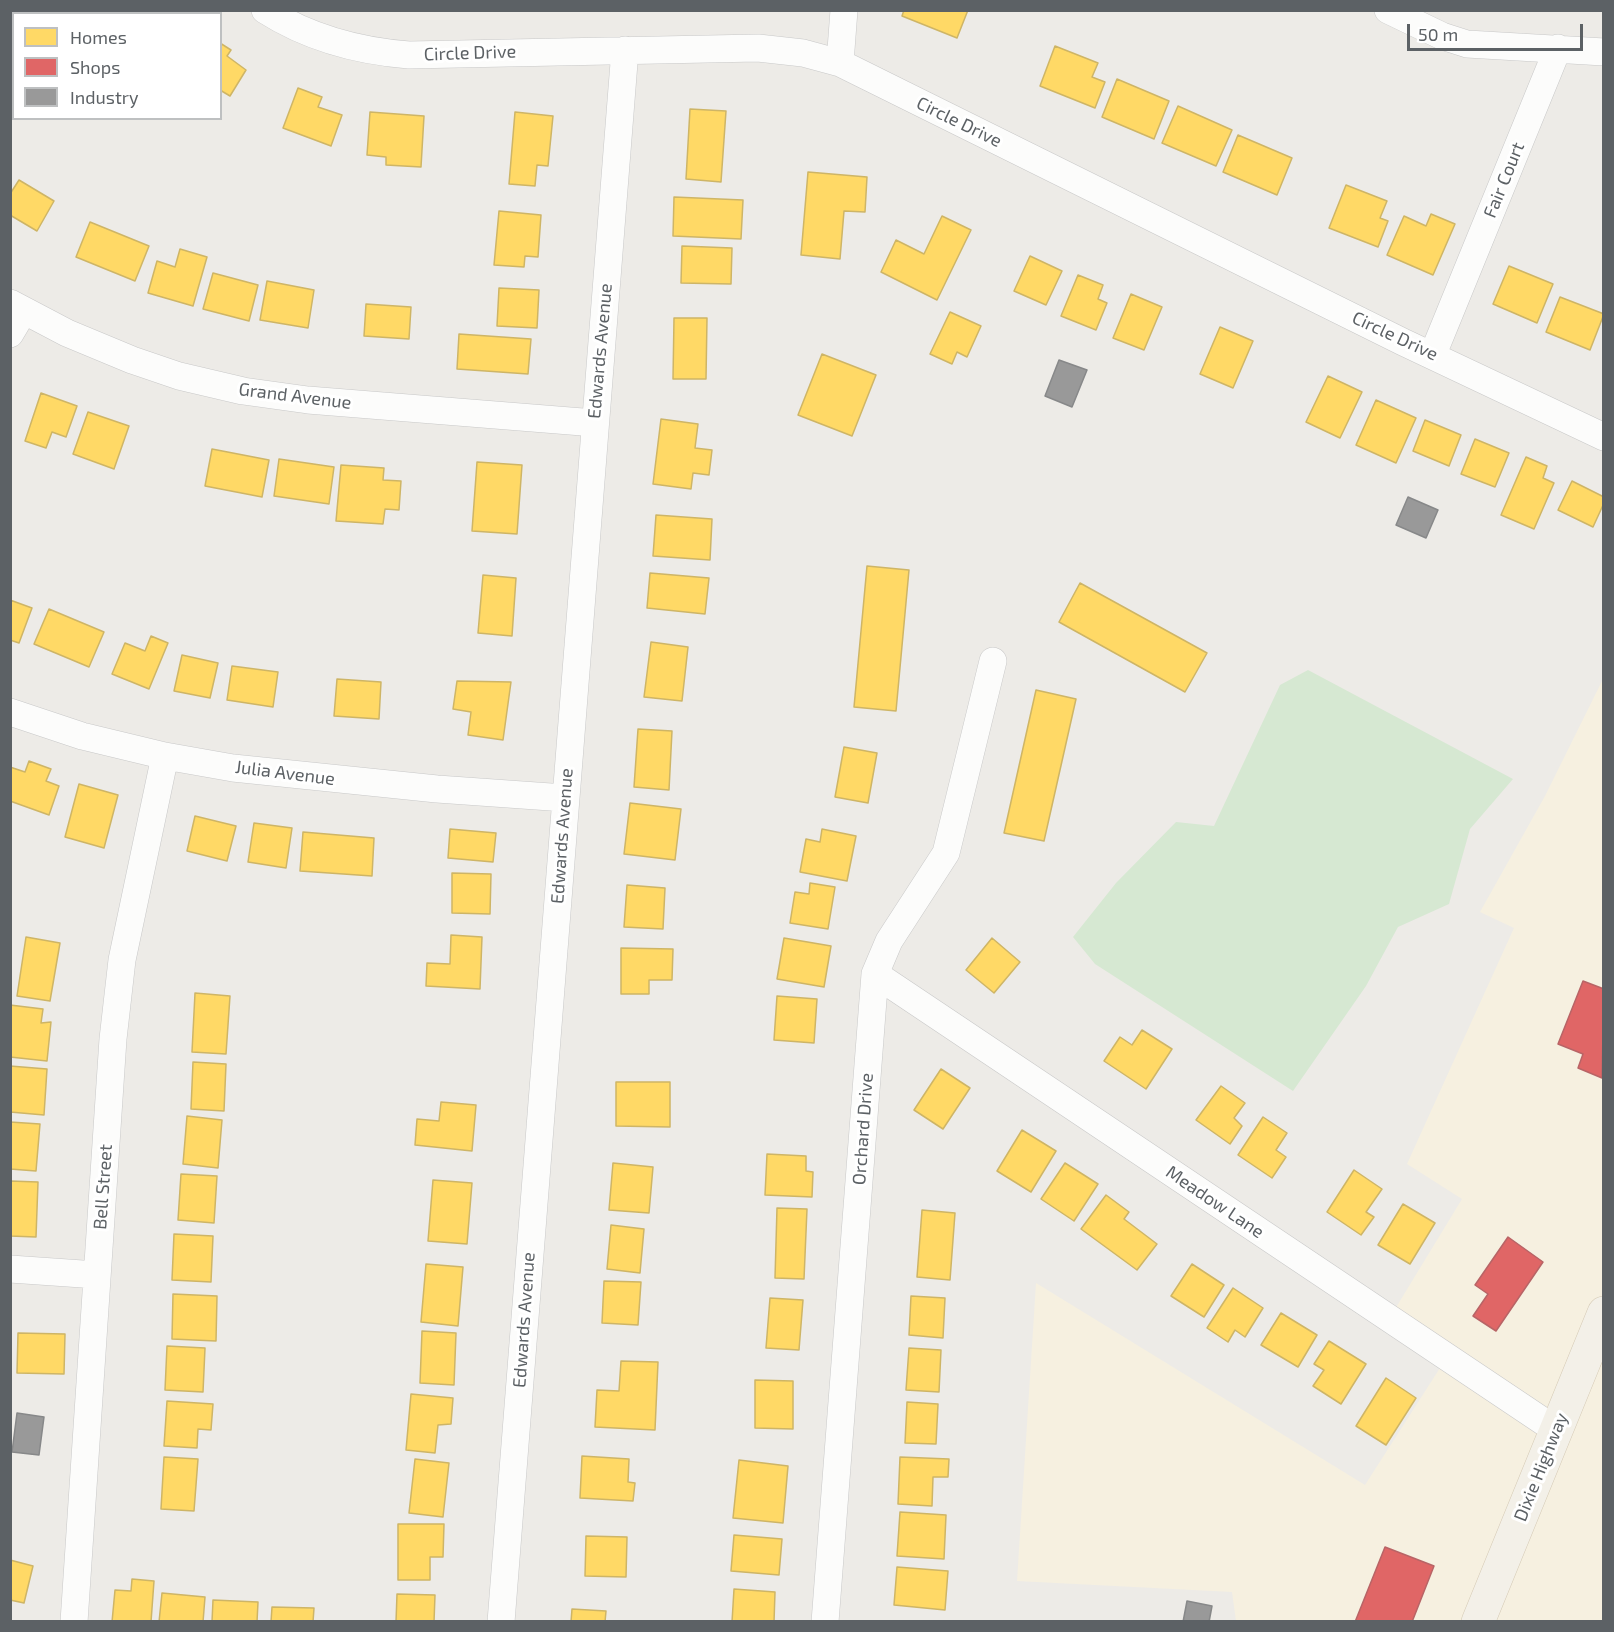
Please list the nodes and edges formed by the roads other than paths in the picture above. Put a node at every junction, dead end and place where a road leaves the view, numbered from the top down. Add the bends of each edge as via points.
1 (265, 10) edge
2 (844, 10) edge
3 (1388, 10) edge
4 (1558, 48) junction
5 (625, 50) junction
6 (1604, 52) edge
7 (840, 63) junction
8 (15, 316) edge
9 (1433, 354) junction
10 (595, 423) junction
11 (1604, 437) edge
12 (993, 661) dead end
13 (10, 712) edge
14 (165, 756) junction
15 (565, 798) junction
16 (875, 974) junction
17 (10, 1269) edge
18 (97, 1275) junction
19 (1604, 1313) edge
20 (1556, 1430) junction
21 (74, 1622) edge
22 (501, 1622) edge
23 (825, 1622) edge
24 (1478, 1622) edge

1 - 5 street, Circle Drive via 319,38 409,56
2 - 7 street
3 - 4 street via 1467,44
4 - 6 street
4 - 9 street, Fair Court
5 - 7 street, Circle Drive via 759,48 803,53
5 - 10 street, Edwards Avenue
7 - 9 street, Circle Drive
8 - 10 street, Grand Avenue via 179,376 243,391 308,400
9 - 11 street, Circle Drive
10 - 15 street, Edwards Avenue
12 - 16 street, Orchard Drive via 946,853 889,941
13 - 14 street, Julia Avenue via 82,736
14 - 15 street, Julia Avenue via 347,781
14 - 18 street, Bell Street via 122,960
15 - 22 street, Edwards Avenue
16 - 20 street, Meadow Lane
16 - 23 street, Orchard Drive
17 - 18 street
18 - 21 street, Bell Street
19 - 20 main road, Dixie Highway
20 - 24 main road, Dixie Highway

